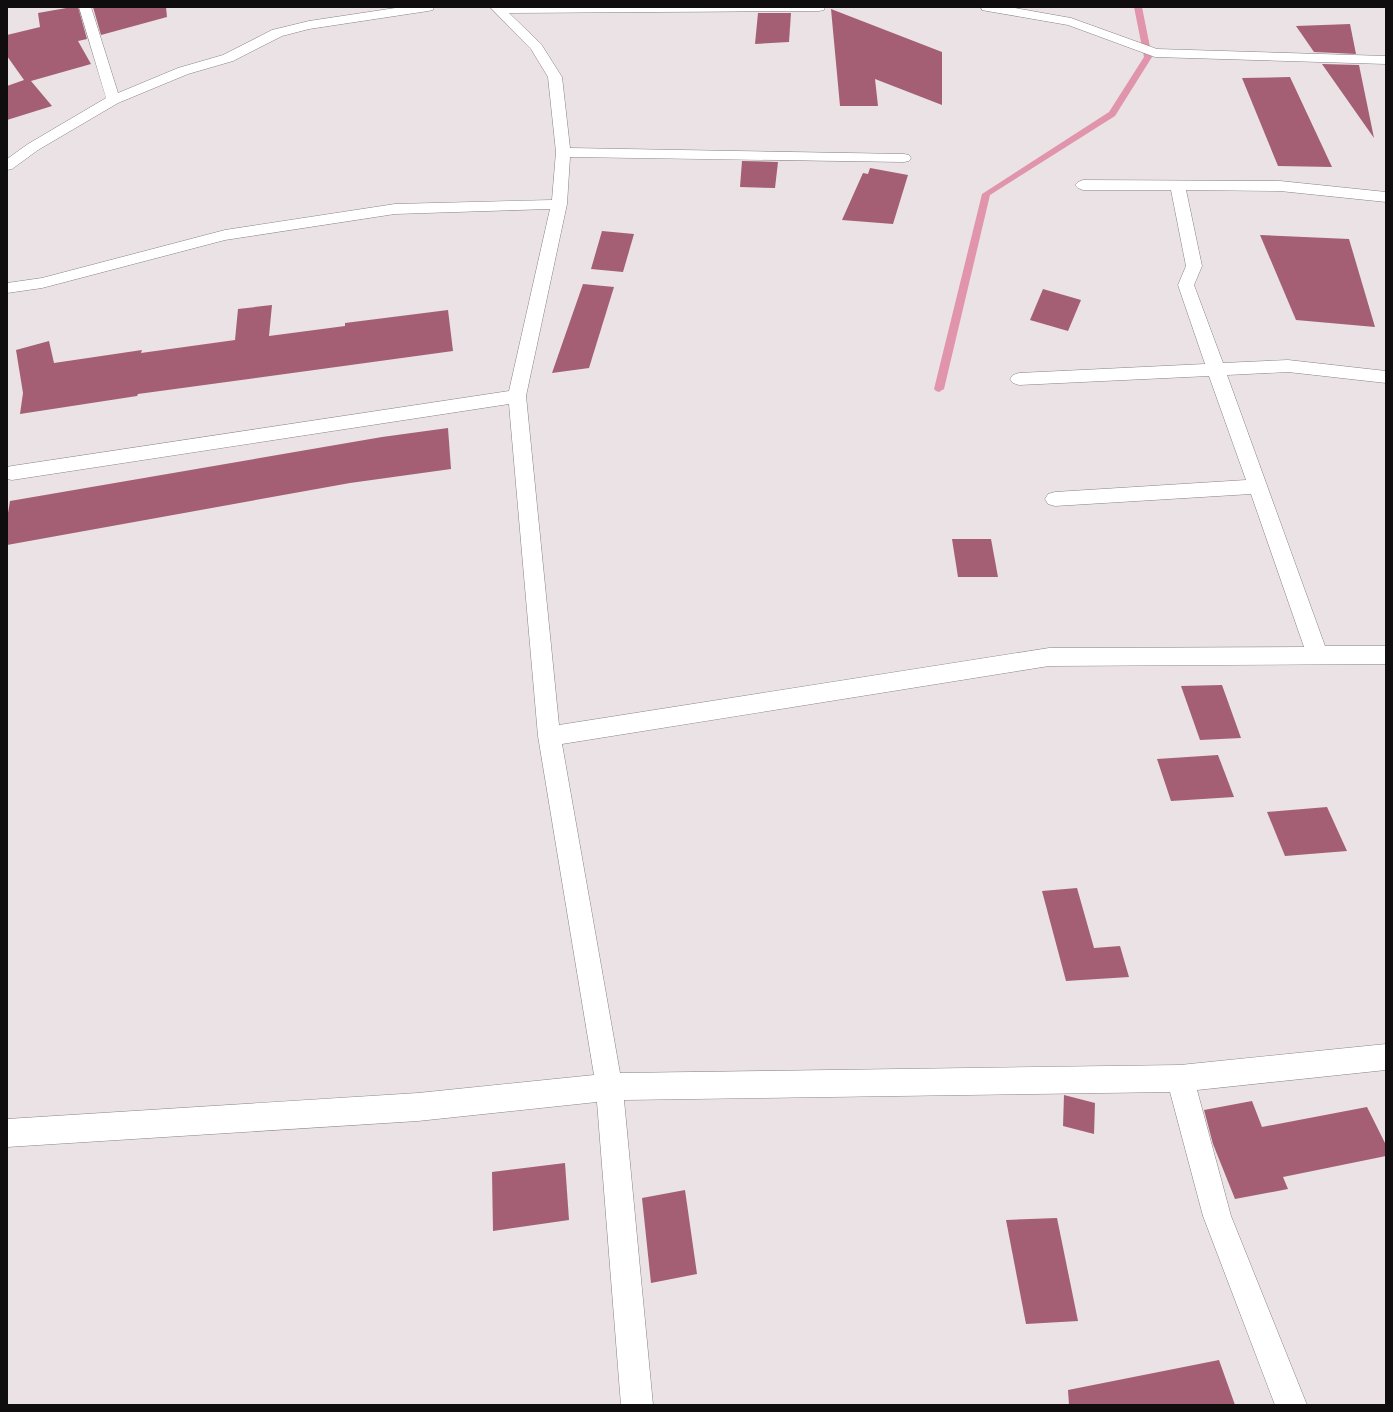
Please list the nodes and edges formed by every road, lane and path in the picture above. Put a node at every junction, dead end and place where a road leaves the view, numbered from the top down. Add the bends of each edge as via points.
1 (85, 7) edge
2 (428, 7) edge
3 (819, 7) edge
4 (987, 7) edge
5 (497, 8) edge
6 (1386, 60) edge
7 (113, 100) junction
8 (563, 152) junction
9 (904, 158) dead end
10 (7, 166) edge
11 (1083, 185) dead end
12 (1178, 186) junction
13 (1386, 197) edge
14 (559, 204) junction
15 (7, 288) edge
16 (1217, 369) junction
17 (1386, 378) edge
18 (1019, 379) dead end
19 (517, 396) junction
20 (12, 473) dead end
21 (1258, 486) junction
22 (1055, 499) dead end
23 (1386, 655) edge
24 (1318, 656) junction
25 (549, 736) junction
26 (1386, 1057) edge
27 (1180, 1078) junction
28 (609, 1087) junction
29 (7, 1133) edge
30 (637, 1405) edge
31 (1291, 1405) edge

1 - 7 street
2 - 7 street via 309,25 277,33 228,58 183,71
3 - 5 street
4 - 6 street via 1071,22 1155,53
5 - 8 street via 536,47 555,77
7 - 10 street via 33,147
8 - 9 street
8 - 14 street
11 - 12 street
12 - 13 street via 1280,186
12 - 16 street via 1194,266 1186,285
14 - 15 street via 395,209 232,234 42,283
14 - 19 street
16 - 17 street via 1288,366
16 - 18 street
16 - 21 street
19 - 20 street
19 - 25 street
21 - 22 street
21 - 24 street
23 - 24 street
24 - 25 street via 1049,658
25 - 28 street
26 - 27 street
27 - 28 street
27 - 31 street via 1217,1216
28 - 29 street via 418,1107
28 - 30 street

